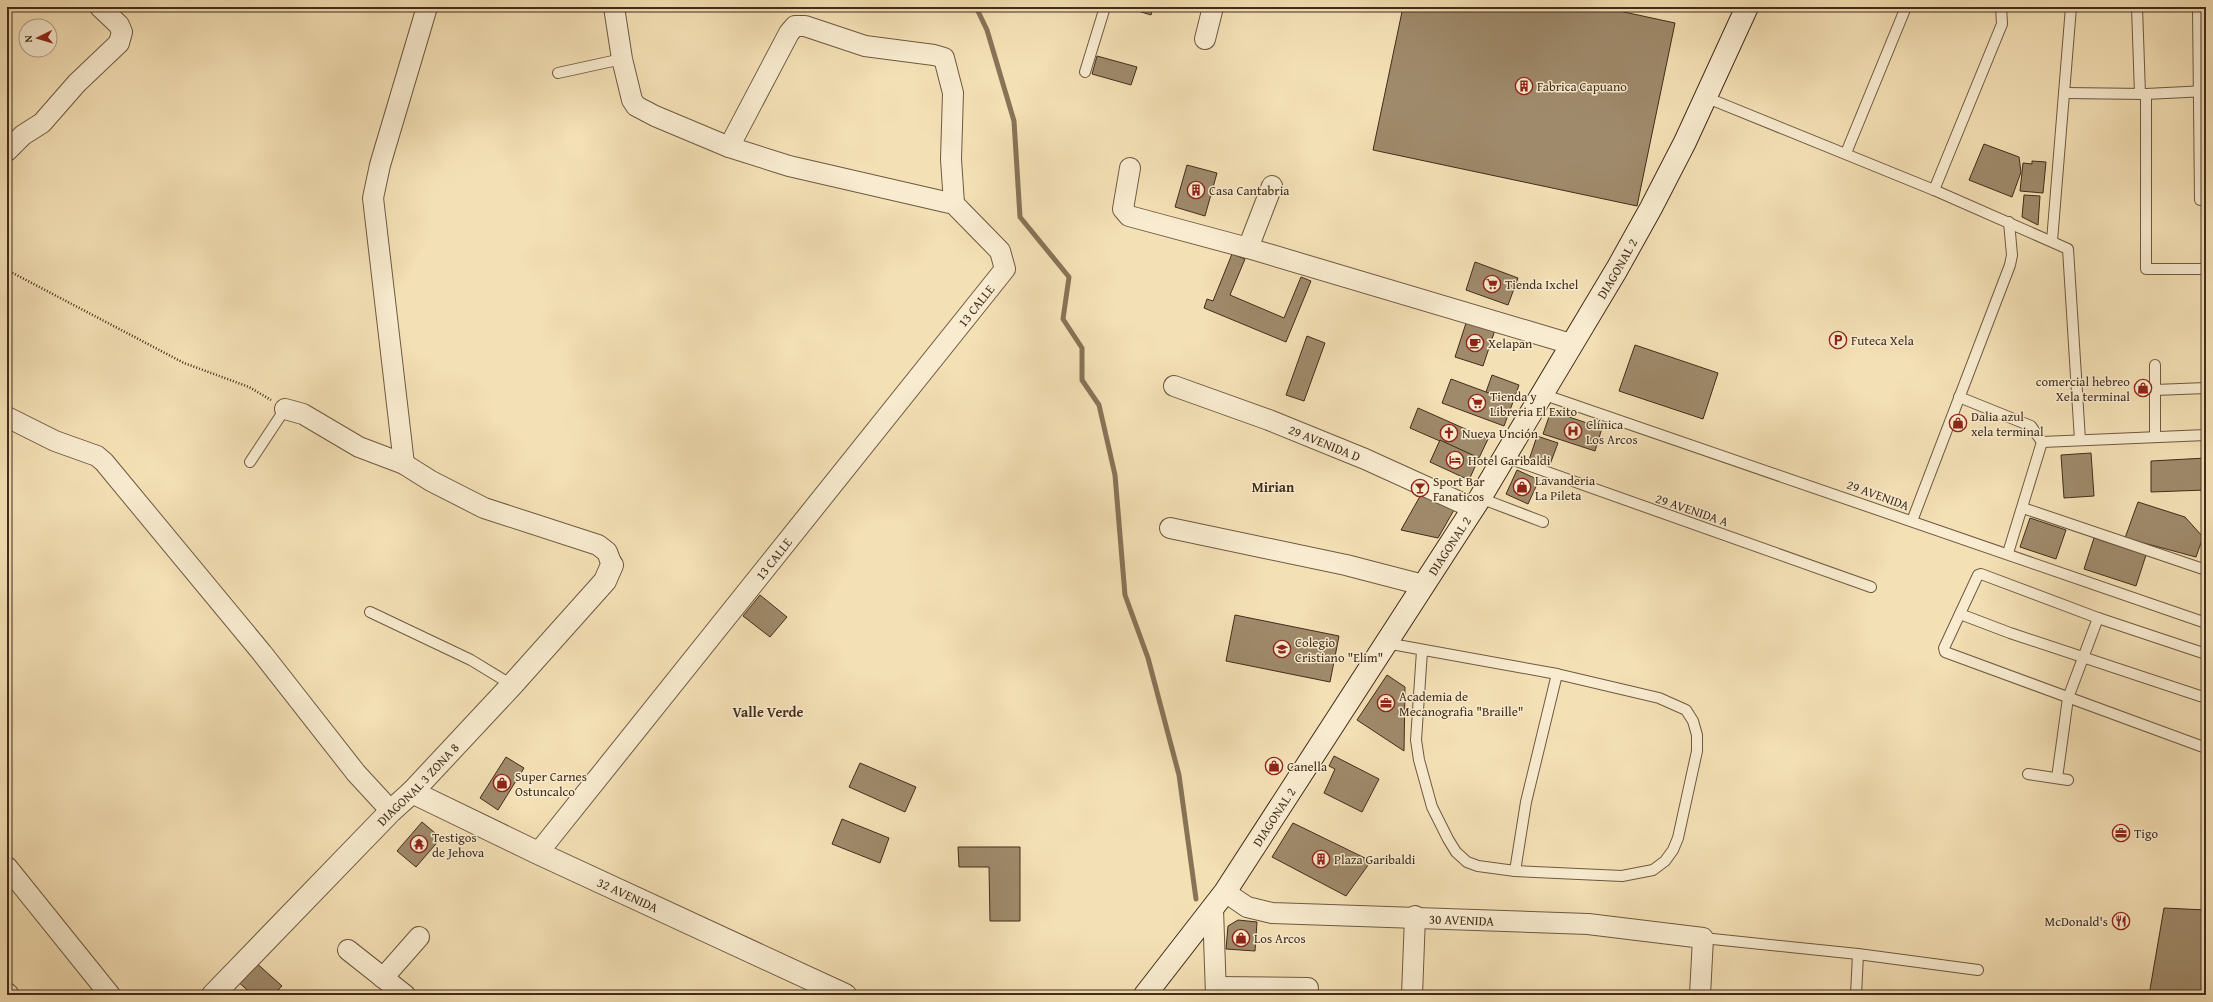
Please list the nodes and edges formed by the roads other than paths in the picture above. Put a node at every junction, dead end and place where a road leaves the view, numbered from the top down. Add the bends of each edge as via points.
1 (100, 7) edge
2 (427, 7) edge
3 (614, 7) edge
4 (1105, 7) edge
5 (1213, 7) edge
6 (1747, 7) edge
7 (1906, 7) edge
8 (2001, 7) edge
9 (2071, 7) edge
10 (2137, 7) edge
11 (2198, 9) dead end
12 (1205, 39) dead end
13 (622, 59) junction
14 (1085, 72) dead end
15 (558, 73) dead end
16 (2202, 91) edge
17 (2065, 93) junction
18 (2143, 94) junction
19 (1705, 97) junction
20 (729, 147) junction
21 (7, 151) edge
22 (1846, 153) junction
23 (1130, 168) dead end
24 (1272, 186) dead end
25 (1934, 190) junction
26 (2200, 200) dead end
27 (954, 204) junction
28 (2009, 222) junction
29 (2052, 242) junction
30 (1248, 248) junction
31 (2206, 269) edge
32 (1571, 344) junction
33 (2155, 365) dead end
34 (1174, 386) dead end
35 (2206, 388) edge
36 (2155, 390) junction
37 (1542, 394) junction
38 (1959, 397) junction
39 (285, 409) joint
40 (7, 417) edge
41 (2206, 435) edge
42 (2155, 437) junction
43 (2080, 440) junction
44 (2042, 442) junction
45 (1505, 457) junction
46 (250, 462) dead end
47 (404, 464) junction
48 (1477, 503) junction
49 (2023, 508) junction
50 (1912, 521) junction
51 (1543, 522) dead end
52 (1170, 528) dead end
53 (2008, 553) junction
54 (612, 564) joint
55 (2206, 570) edge
56 (1423, 585) junction
57 (1871, 587) dead end
58 (370, 612) dead end
59 (1960, 614) junction
60 (2098, 618) junction
61 (2206, 623) edge
62 (1386, 643) junction
63 (1422, 651) junction
64 (2206, 654) edge
65 (2083, 656) junction
66 (1557, 674) junction
67 (512, 686) junction
68 (2068, 698) junction
69 (2206, 698) edge
70 (2206, 748) edge
71 (2028, 774) dead end
72 (2057, 778) junction
73 (2068, 780) dead end
74 (412, 792) junction
75 (391, 811) junction
76 (538, 853) junction
77 (7, 868) edge
78 (1516, 871) junction
79 (1219, 900) junction
80 (1415, 916) junction
81 (419, 937) dead end
82 (1703, 938) junction
83 (348, 950) dead end
84 (1858, 954) junction
85 (1978, 970) dead end
86 (384, 978) junction
87 (1308, 988) dead end
88 (1216, 991) edge
89 (110, 995) edge
90 (213, 995) edge
91 (405, 995) edge
92 (845, 995) edge
93 (1145, 995) edge
94 (1412, 995) edge
95 (1700, 995) edge
96 (1856, 995) edge

1 - 21 street via 119,25 122,32 119,43 77,83 42,123 23,135
2 - 47 street via 380,165 374,198
3 - 13 street
4 - 14 lane
5 - 12 street
6 - 19 main road, DIAGONAL 2
7 - 22 lane
8 - 25 lane via 2002,24
9 - 17 lane
10 - 18 lane
11 - 16 lane
13 - 15 lane
13 - 20 street via 632,100 636,106
16 - 18 lane
16 - 26 lane
17 - 18 lane
17 - 29 lane
18 - 31 lane via 2146,269
19 - 22 lane
19 - 32 main road, DIAGONAL 2 via 1651,208
20 - 27 street via 789,166
20 - 27 street via 795,26 805,26 865,46 934,55 944,58 953,93 951,159
22 - 25 lane
23 - 30 street via 1123,207 1129,216
24 - 30 street
25 - 28 lane
27 - 76 street, 13 CALLE via 1000,251 1004,262 1002,274
28 - 29 lane
28 - 38 lane via 2012,255 2010,265
29 - 43 lane via 2068,249
30 - 32 street
32 - 37 main road, DIAGONAL 2
33 - 36 lane
34 - 48 street, 29 AVENIDA D via 1269,420
35 - 36 lane
36 - 42 lane
37 - 45 main road, DIAGONAL 2
37 - 50 lane, 29 AVENIDA
38 - 44 lane via 2031,426
38 - 50 lane
39 - 46 lane
39 - 47 street via 297,410 359,447
40 - 75 street via 55,441 97,456 104,462 257,647 356,773
41 - 42 lane
42 - 43 lane
43 - 44 lane
44 - 49 lane
45 - 48 main road, DIAGONAL 2
45 - 57 lane, 29 AVENIDA A
47 - 54 street via 484,508 598,545 607,552
48 - 51 lane
48 - 56 main road, DIAGONAL 2
49 - 53 lane
49 - 55 lane
50 - 53 lane, 29 AVENIDA
52 - 56 street via 1346,565
53 - 61 lane, 29 AVENIDA
54 - 67 main road, DIAGONAL 3 ZONA 8 via 605,581
56 - 62 main road, DIAGONAL 2
58 - 67 lane via 471,660
59 - 60 lane via 1978,575 1982,574
59 - 65 lane
59 - 68 lane via 1944,648 1945,652
60 - 64 lane
60 - 65 lane
62 - 63 lane
62 - 79 main road, DIAGONAL 2
63 - 66 lane
63 - 78 lane via 1416,740 1432,807 1456,852 1467,862
65 - 68 lane
65 - 69 lane
66 - 78 lane via 1526,802
66 - 78 lane via 1674,703 1686,710 1693,721 1697,735 1697,751 1678,838 1673,850 1653,870 1622,876
67 - 74 main road, DIAGONAL 3 ZONA 8
68 - 70 lane
68 - 72 lane
71 - 72 lane
72 - 73 lane
74 - 75 main road, DIAGONAL 3 ZONA 8
74 - 76 main road, 32 AVENIDA
75 - 90 main road, DIAGONAL 3 ZONA 8
76 - 92 main road, 32 AVENIDA
77 - 89 street
79 - 80 street, 30 AVENIDA via 1272,913
79 - 88 street
79 - 93 main road, DIAGONAL 2
80 - 82 street, 30 AVENIDA via 1593,924
80 - 94 street
81 - 86 street
82 - 84 lane
82 - 95 street
83 - 86 street
84 - 85 lane
84 - 96 lane
86 - 91 street
87 - 88 street

